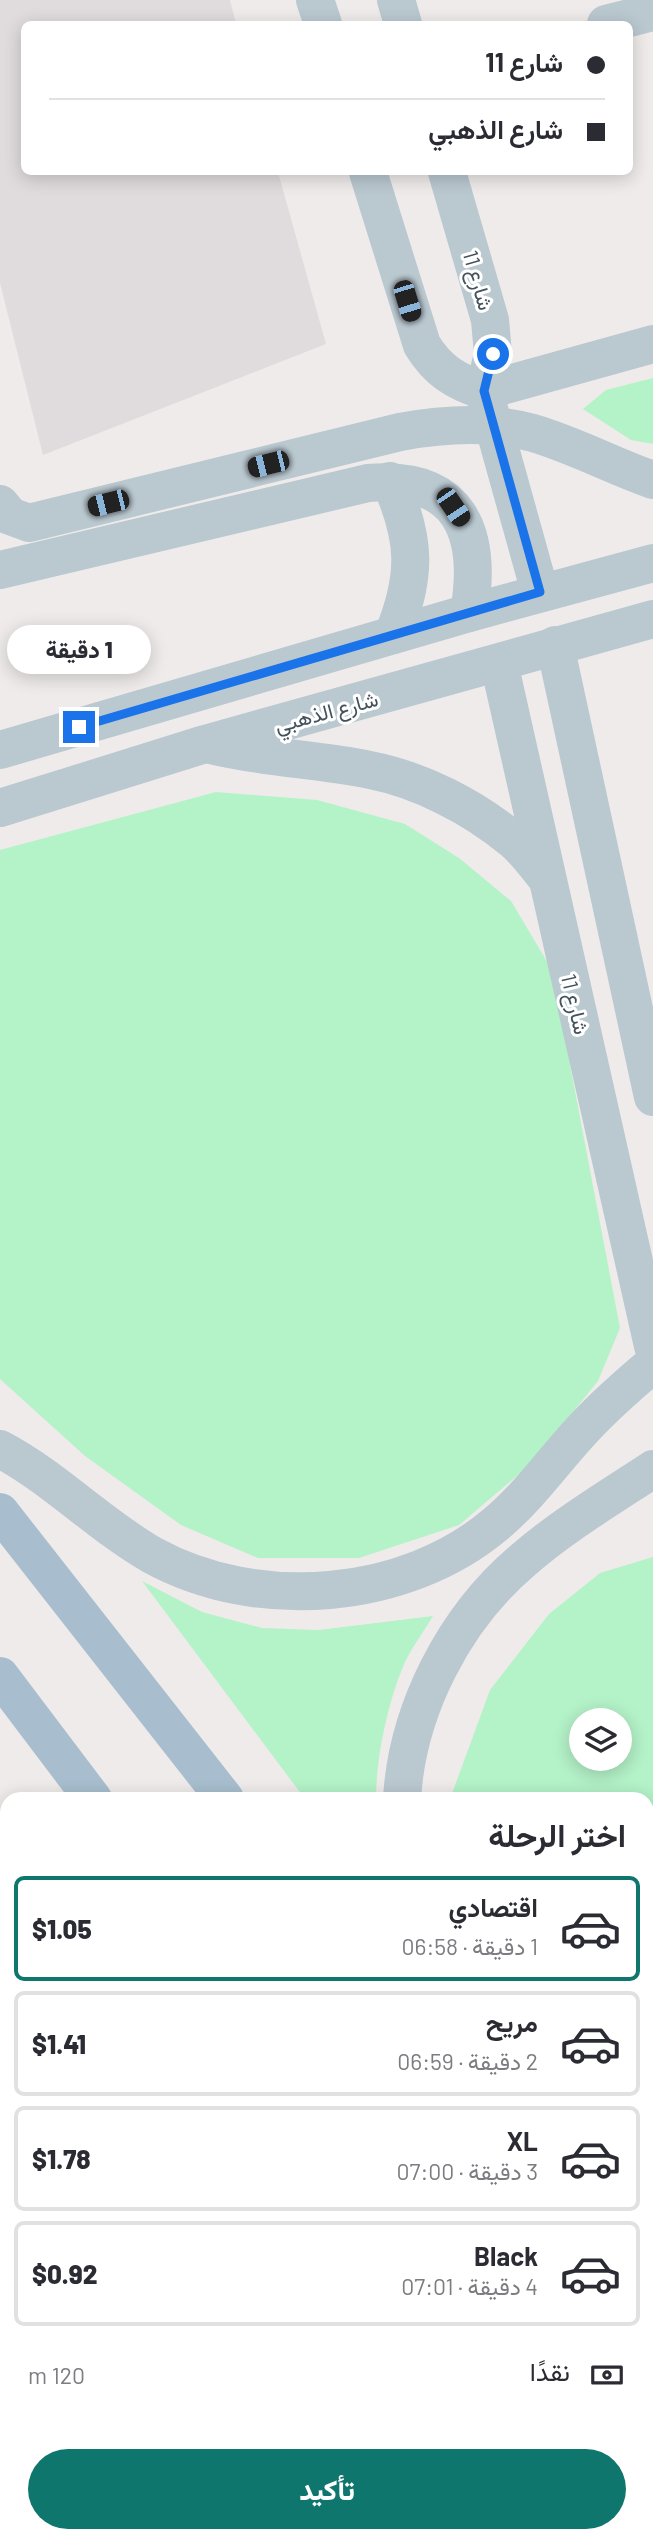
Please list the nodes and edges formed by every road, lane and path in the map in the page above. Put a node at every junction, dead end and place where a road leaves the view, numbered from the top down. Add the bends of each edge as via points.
1 (315, 0) edge
2 (396, 0) edge
3 (653, 12) edge
4 (322, 21) edge
5 (403, 21) edge
6 (618, 21) edge
7 (369, 175) edge
8 (448, 175) edge
9 (653, 344) edge
10 (484, 391) junction
11 (494, 427) junction
12 (653, 480) edge
13 (390, 481) junction
14 (0, 504) edge
15 (653, 563) edge
16 (0, 570) edge
17 (540, 592) junction
18 (469, 613) junction
19 (653, 619) edge
20 (393, 635) junction
21 (555, 646) junction
22 (499, 663) junction
23 (205, 744) junction
24 (0, 750) edge
25 (0, 808) edge
26 (547, 879) junction
27 (641, 988) edge
28 (653, 1097) edge
29 (653, 1346) edge
30 (653, 1364) edge
31 (0, 1449) edge
32 (653, 1469) edge
33 (0, 1512) edge
34 (0, 1676) edge
35 (88, 1792) edge
36 (220, 1792) edge
37 (403, 1792) edge

1 - 4 street
2 - 5 street
3 - 6 street
7 - 10 street via 422,345 445,374
8 - 10 street, شارع 11 via 490,320 493,354
9 - 10 street
10 - 11 street, شارع 11
11 - 12 street via 531,433
11 - 14 street via 450,425 400,432 29,523 10,516
11 - 17 street, شارع 11
13 - 16 street
13 - 18 street via 435,492 465,524 473,568
13 - 20 street via 410,541 411,574
15 - 17 street
17 - 18 street
18 - 20 street
19 - 21 street, شارع الذهبي
20 - 24 street
21 - 22 street, شارع الذهبي
21 - 27 street
22 - 23 street, شارع الذهبي
22 - 26 street, شارع 11
23 - 25 street, شارع الذهبي
23 - 26 street via 372,770 423,786 471,810 515,841
26 - 29 street, شارع 11
27 - 28 street
30 - 31 street via 581,1430 524,1499 464,1547 398,1576 328,1590 240,1586 197,1575 154,1556 38,1471
32 - 37 street via 519,1563 466,1621 424,1702 410,1746
33 - 36 main road
34 - 35 main road

